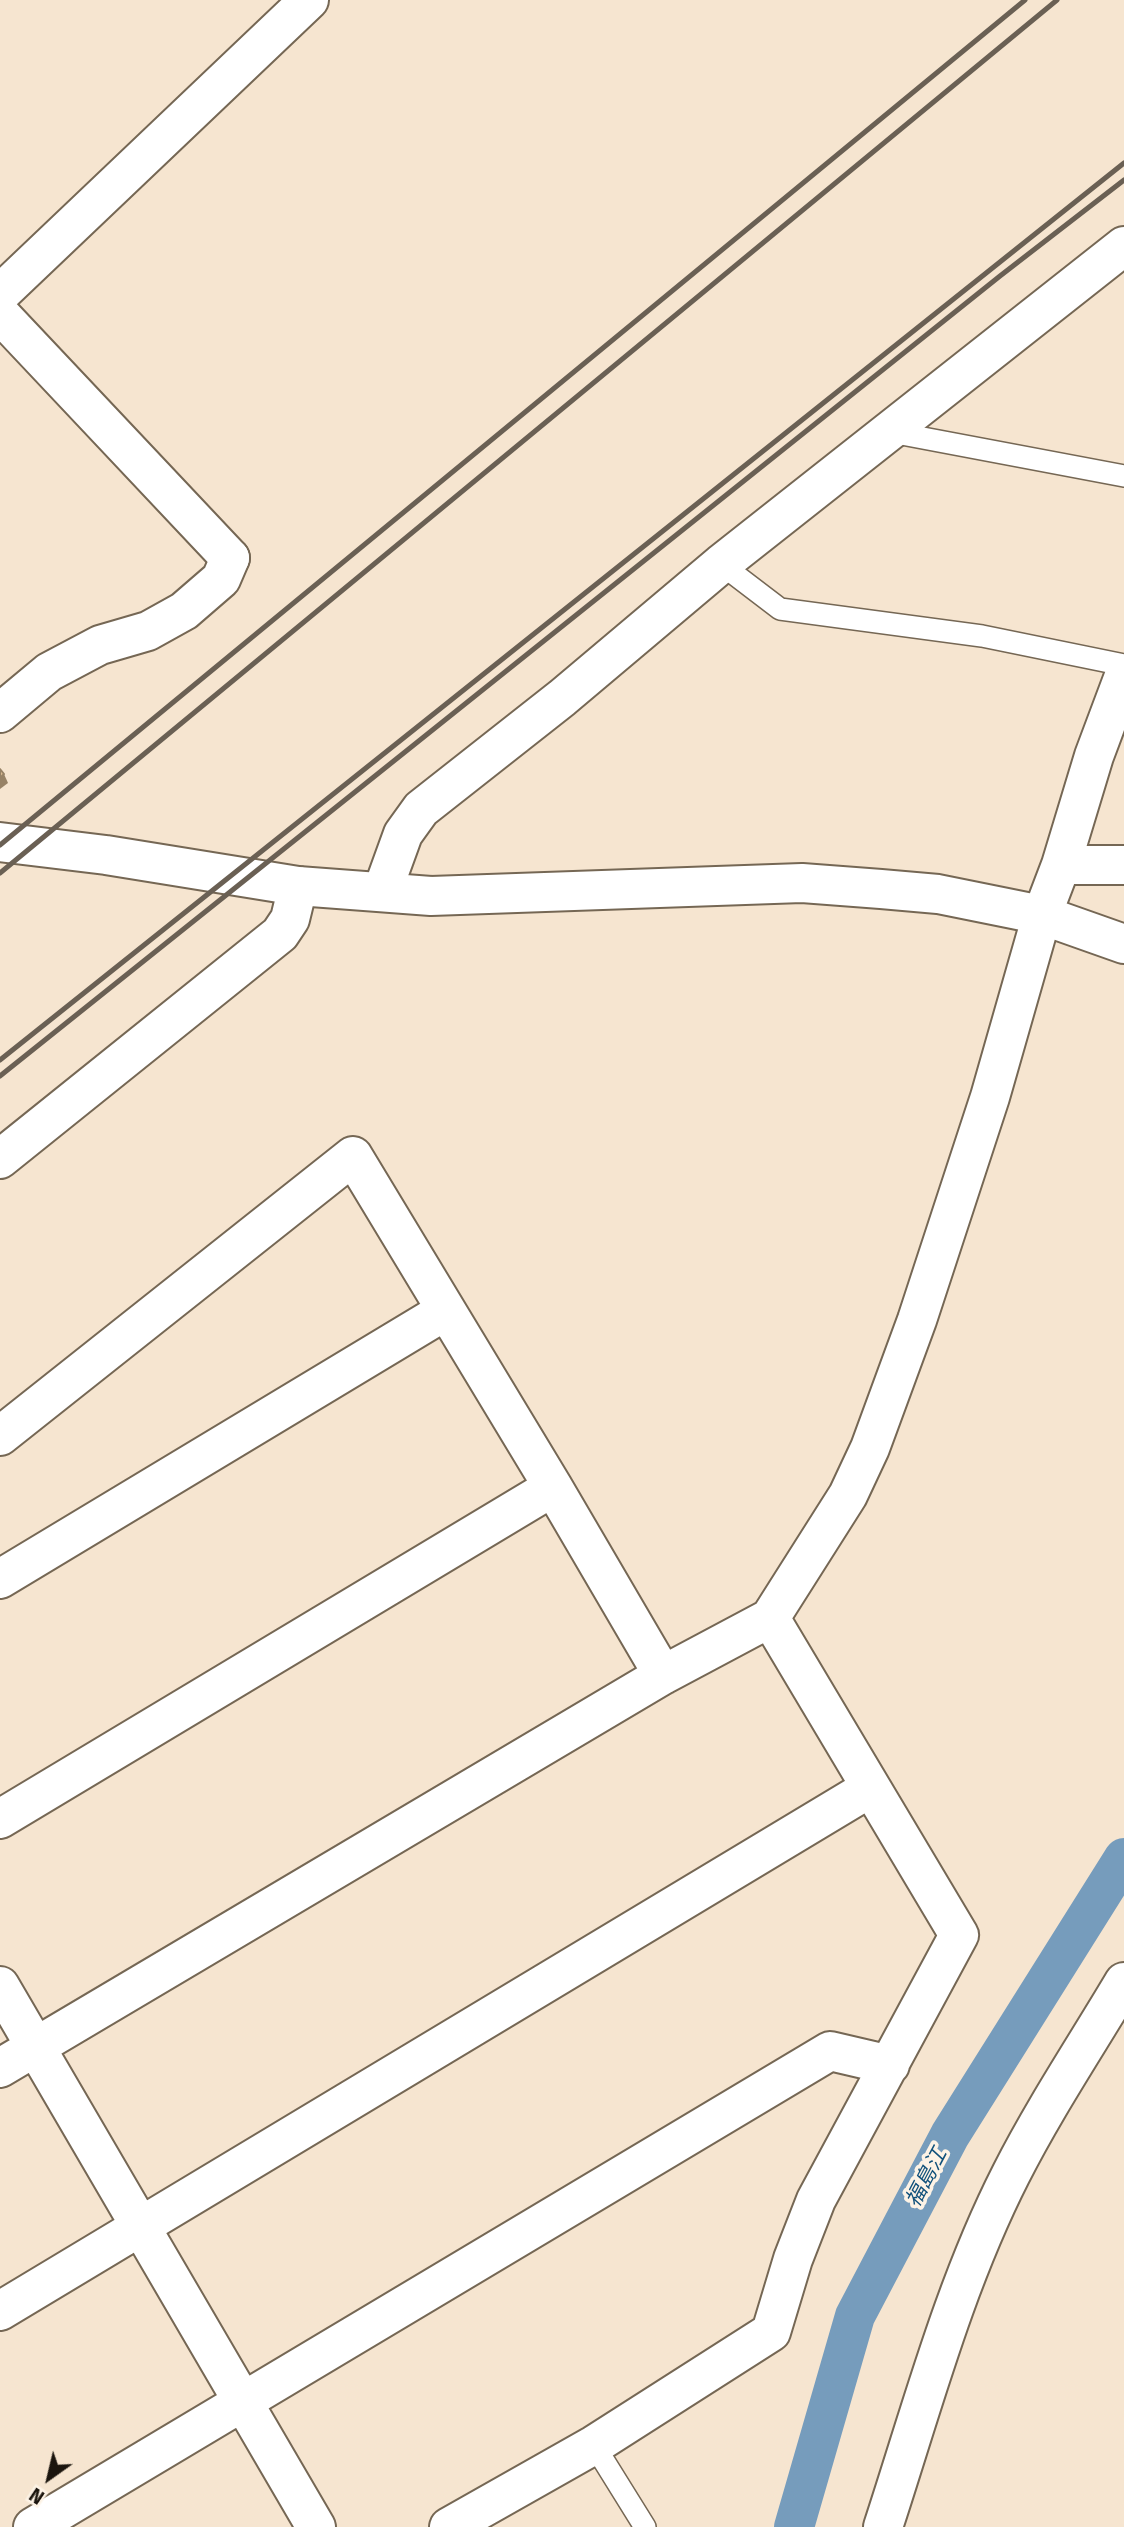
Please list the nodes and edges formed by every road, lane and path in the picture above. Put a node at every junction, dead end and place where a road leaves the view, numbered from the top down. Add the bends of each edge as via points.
1 (309, 0) edge
2 (1124, 246) edge
3 (0, 294) edge
4 (0, 314) edge
5 (891, 432) junction
6 (1124, 476) edge
7 (721, 564) junction
8 (1124, 665) edge
9 (1124, 676) edge
10 (0, 713) edge
11 (0, 842) edge
12 (1061, 865) junction
13 (1124, 865) edge
14 (299, 886) junction
15 (382, 892) junction
16 (1042, 915) junction
17 (1124, 944) edge
18 (0, 1159) edge
19 (445, 1311) junction
20 (0, 1436) edge
21 (553, 1487) junction
22 (0, 1579) edge
23 (770, 1618) junction
24 (663, 1675) junction
25 (870, 1788) junction
26 (0, 1819) edge
27 (1124, 1982) edge
28 (0, 1986) edge
29 (35, 2048) junction
30 (890, 2065) junction
31 (0, 2068) edge
32 (141, 2227) junction
33 (0, 2311) edge
34 (241, 2401) junction
35 (594, 2445) junction
36 (33, 2527) edge
37 (317, 2527) edge
38 (449, 2527) edge
39 (645, 2527) edge
40 (883, 2527) edge

1 - 3 street
2 - 5 street
4 - 10 street via 230,558 221,579 184,611 148,631 100,645 49,672
5 - 6 lane
5 - 7 street
7 - 8 lane via 780,609 982,636
7 - 15 street via 421,809 403,834
9 - 12 street
11 - 14 street
12 - 13 street
12 - 16 street
14 - 15 street
14 - 18 street via 290,919 280,934
15 - 16 street via 431,896 802,883 938,894
16 - 17 street
16 - 23 street via 990,1097 870,1448 848,1495
19 - 20 street via 353,1156
19 - 21 street
19 - 22 street
21 - 24 street
21 - 26 street
23 - 24 street
23 - 25 street
24 - 29 street
25 - 30 street via 959,1935
25 - 32 street
27 - 40 street via 1010,2175 962,2284
28 - 29 street
29 - 31 street
29 - 32 street
30 - 34 street via 830,2051
30 - 35 street via 816,2200 771,2332
32 - 33 street
32 - 34 street
34 - 36 street
34 - 37 street
35 - 38 street
35 - 39 lane

